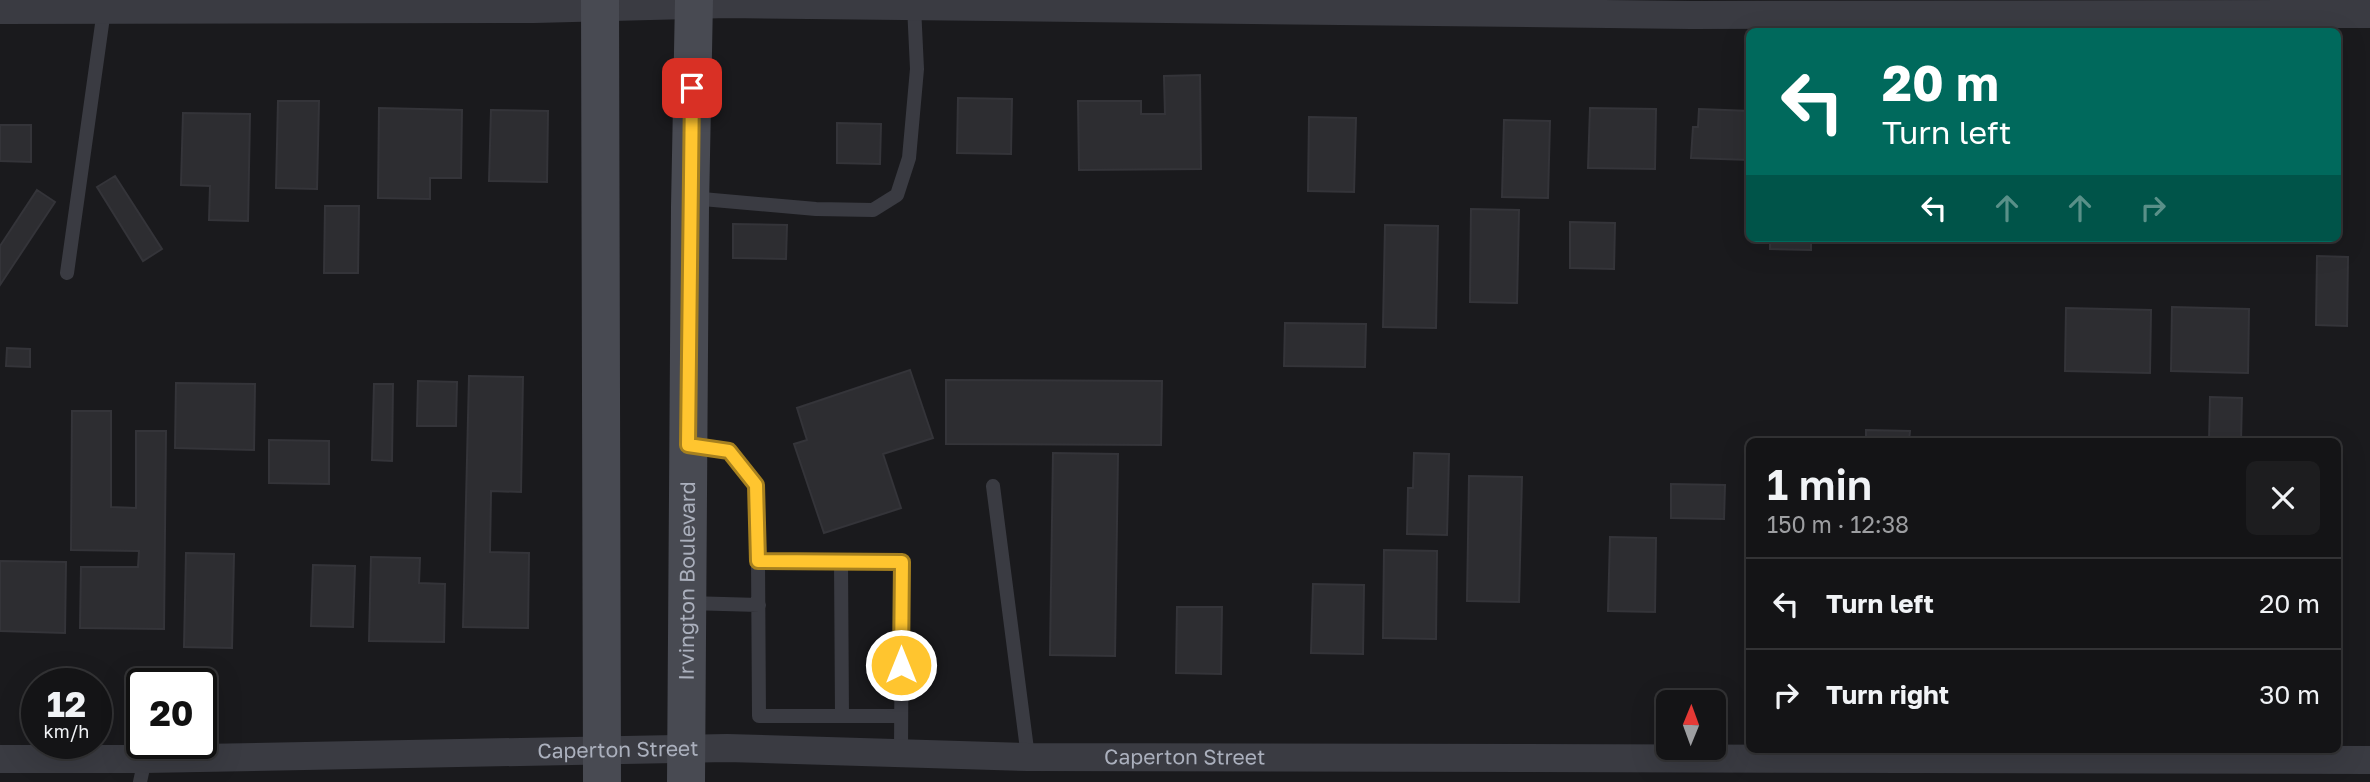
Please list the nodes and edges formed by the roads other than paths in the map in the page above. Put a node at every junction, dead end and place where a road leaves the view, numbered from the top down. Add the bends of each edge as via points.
1 (694, 3) edge
2 (600, 4) edge
3 (914, 6) junction
4 (0, 10) edge
5 (104, 10) junction
6 (2370, 14) edge
7 (690, 198) junction
8 (67, 273) dead end
9 (688, 445) junction
10 (993, 486) dead end
11 (758, 561) junction
12 (841, 562) junction
13 (687, 603) junction
14 (758, 605) junction
15 (842, 716) junction
16 (901, 716) junction
17 (901, 753) junction
18 (1935, 754) edge
19 (2029, 754) edge
20 (1028, 757) junction
21 (0, 759) edge
22 (2370, 760) edge
23 (686, 766) edge
24 (601, 767) edge
25 (143, 771) edge

1 - 2 street
1 - 3 street
1 - 7 main road, Irvington Boulevard
2 - 5 street
2 - 24 main road
3 - 6 street via 1691,15
3 - 7 lane via 917,69 912,133 897,195 873,210
4 - 5 street
5 - 8 lane
7 - 9 main road, Irvington Boulevard
9 - 11 lane via 729,451 756,485
9 - 13 main road, Irvington Boulevard
10 - 20 lane
11 - 12 lane
11 - 14 lane
12 - 15 lane
12 - 16 lane via 902,562
13 - 14 lane
13 - 23 main road, Irvington Boulevard
14 - 15 lane via 759,716
15 - 16 lane
16 - 17 lane
17 - 20 street, Caperton Street
17 - 23 street, Caperton Street via 727,748
18 - 19 street, Caperton Street
18 - 20 street, Caperton Street
19 - 22 street, Caperton Street
21 - 25 street, Caperton Street
23 - 24 street, Caperton Street
24 - 25 street, Caperton Street

